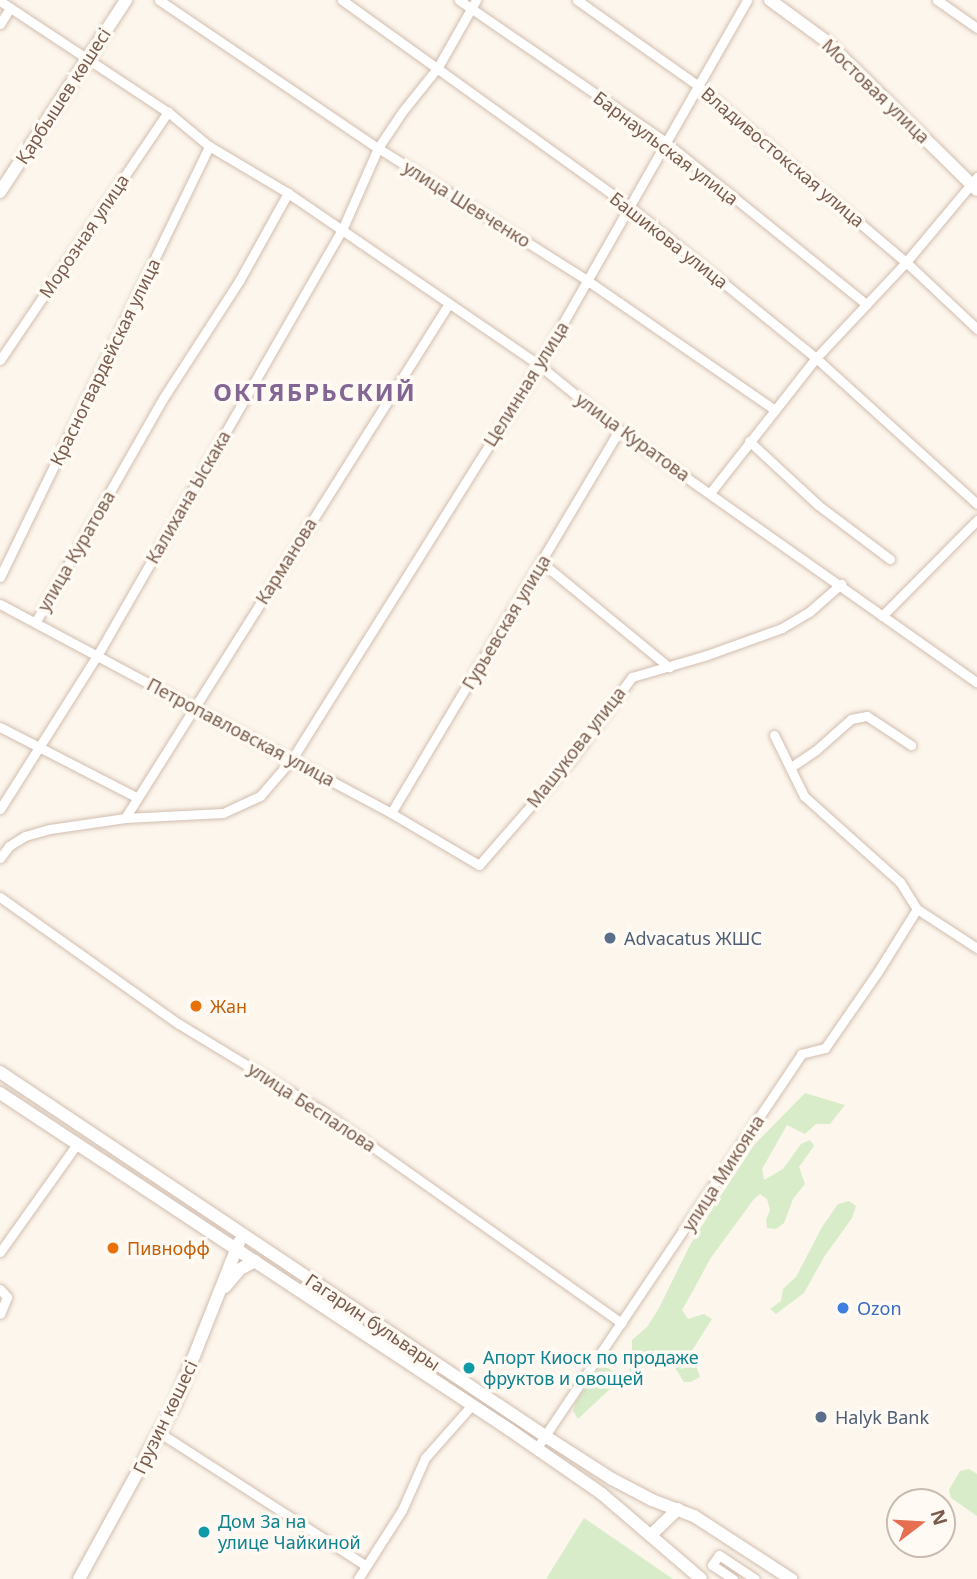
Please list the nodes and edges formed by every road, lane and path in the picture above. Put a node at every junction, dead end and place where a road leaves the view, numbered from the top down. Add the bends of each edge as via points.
1 (126, 0) edge
2 (159, 0) edge
3 (342, 0) edge
4 (459, 0) edge
5 (577, 0) edge
6 (747, 0) edge
7 (770, 0) edge
8 (937, 0) edge
9 (0, 1) edge
10 (473, 4) edge
11 (10, 8) junction
12 (0, 24) edge
13 (977, 28) edge
14 (86, 60) junction
15 (438, 67) junction
16 (697, 85) junction
17 (168, 111) junction
18 (664, 141) junction
19 (209, 146) junction
20 (378, 148) junction
21 (975, 184) edge
22 (1, 188) edge
23 (288, 193) junction
24 (630, 207) junction
25 (342, 230) junction
26 (906, 262) junction
27 (588, 281) junction
28 (866, 304) junction
29 (448, 305) junction
30 (977, 329) edge
31 (816, 358) junction
32 (0, 360) edge
33 (539, 365) junction
34 (775, 410) junction
35 (620, 430) junction
36 (749, 441) junction
37 (710, 493) junction
38 (977, 503) edge
39 (977, 520) edge
40 (890, 559) dead end
41 (541, 562) junction
42 (0, 577) edge
43 (841, 584) junction
44 (0, 604) edge
45 (882, 616) junction
46 (36, 621) junction
47 (98, 654) junction
48 (669, 667) junction
49 (977, 683) edge
50 (194, 706) junction
51 (0, 727) edge
52 (774, 735) dead end
53 (911, 746) dead end
54 (41, 748) junction
55 (292, 760) junction
56 (791, 767) junction
57 (136, 797) junction
58 (0, 809) edge
59 (391, 813) junction
60 (125, 818) junction
61 (0, 858) edge
62 (480, 865) joint
63 (0, 897) edge
64 (917, 909) junction
65 (977, 948) edge
66 (0, 1072) edge
67 (0, 1093) edge
68 (77, 1144) junction
69 (242, 1235) junction
70 (236, 1248) junction
71 (0, 1252) edge
72 (255, 1261) junction
73 (0, 1289) edge
74 (218, 1295) junction
75 (0, 1314) edge
76 (621, 1322) junction
77 (471, 1406) junction
78 (160, 1433) junction
79 (545, 1436) junction
80 (536, 1449) junction
81 (678, 1509) junction
82 (652, 1534) junction
83 (366, 1566) junction
84 (79, 1579) edge
85 (358, 1579) edge
86 (701, 1579) edge
87 (733, 1579) edge
88 (755, 1579) edge
89 (790, 1579) edge

1 - 14 main road, Қарбышев көшесі
2 - 20 street, улица Шевченко
3 - 15 street, Башикова улица
4 - 10 street, Барнаульская улица
5 - 16 street, Владивостокская улица
6 - 16 street, Целинная улица
7 - 21 main road, Мостовая улица via 826,41
8 - 13 street
9 - 11 street, улица Куратова
10 - 15 street, Калихана Ыскака
10 - 18 street, Барнаульская улица
11 - 12 street
11 - 14 street, улица Куратова
14 - 17 street, улица Куратова
14 - 22 main road, Қарбышев көшесі
15 - 20 street, Калихана Ыскака
15 - 24 street, Башикова улица
16 - 18 street, Целинная улица
16 - 26 street, Владивостокская улица
17 - 19 street, улица Куратова
17 - 32 street, Морозная улица
18 - 24 street, Целинная улица
18 - 28 street, Барнаульская улица
19 - 23 street, улица Куратова
19 - 42 street, Красногвардейская улица
20 - 25 street, Калихана Ыскака
20 - 27 street, улица Шевченко
21 - 26 street
23 - 25 street, улица Куратова
23 - 46 street, улица Куратова via 239,281 162,400
24 - 27 street, Целинная улица
24 - 31 street, Башикова улица
25 - 29 street, улица Куратова
25 - 47 street, Калихана Ыскака
26 - 28 street
26 - 30 street, Владивостокская улица
27 - 33 street, Целинная улица
27 - 34 street, улица Шевченко
28 - 31 street
29 - 33 street, улица Куратова
29 - 50 street, Карманова
31 - 34 street
31 - 38 street, Башикова улица
33 - 35 street, улица Куратова
33 - 55 street, Целинная улица
34 - 36 street
35 - 37 street, улица Куратова
35 - 41 street, Гурьевская улица
36 - 37 street
36 - 40 street via 818,505
37 - 43 street, улица Куратова
39 - 45 street
41 - 48 street
41 - 59 street, Гурьевская улица
43 - 45 street, улица Куратова
43 - 48 street, Машукова улица via 782,628
44 - 46 street, Петропавловская улица
45 - 49 street, улица Куратова
46 - 47 street, Петропавловская улица
47 - 50 street, Петропавловская улица
47 - 54 street, Калихана Ыскака
48 - 62 street, Машукова улица via 632,677 569,762
50 - 55 street, Петропавловская улица
50 - 57 street, Карманова
51 - 54 street
52 - 56 street
53 - 56 street via 867,716 851,719
54 - 57 street
54 - 58 street, Калихана Ыскака
55 - 59 street, Петропавловская улица
55 - 60 street, Целинная улица via 260,796 223,813
56 - 64 street via 804,796 900,882
57 - 60 street, Карманова
59 - 62 street, Петропавловская улица
60 - 61 street, Целинная улица via 25,836
63 - 76 street, улица Беспалова via 179,1024 322,1111
64 - 65 street
64 - 76 street, улица Микояна via 825,1048 801,1054
66 - 69 main road, Гагарин бульвары
67 - 68 main road, Гагарин бульвары
68 - 70 main road, Гагарин бульвары
68 - 71 street
69 - 70 main road, Грузин көшесі
69 - 79 main road, Гагарин бульвары
70 - 72 main road, Гагарин бульвары
70 - 74 main road, Грузин көшесі
72 - 74 main road via 240,1269
72 - 77 main road, Гагарин бульвары
73 - 75 street via 7,1297
74 - 78 main road, Грузин көшесі
76 - 79 street, улица Микояна
77 - 80 main road, Гагарин бульвары
77 - 83 street via 425,1458 414,1488
78 - 83 street
78 - 84 main road, Грузин көшесі
79 - 80 street, улица Микояна
79 - 81 main road, Гагарин бульвары via 612,1479
80 - 82 main road, Гагарин бульвары
81 - 82 main road
81 - 89 main road, Гагарин бульвары
82 - 86 main road, Гагарин бульвары
83 - 85 street
87 - 88 street via 712,1565 719,1555

